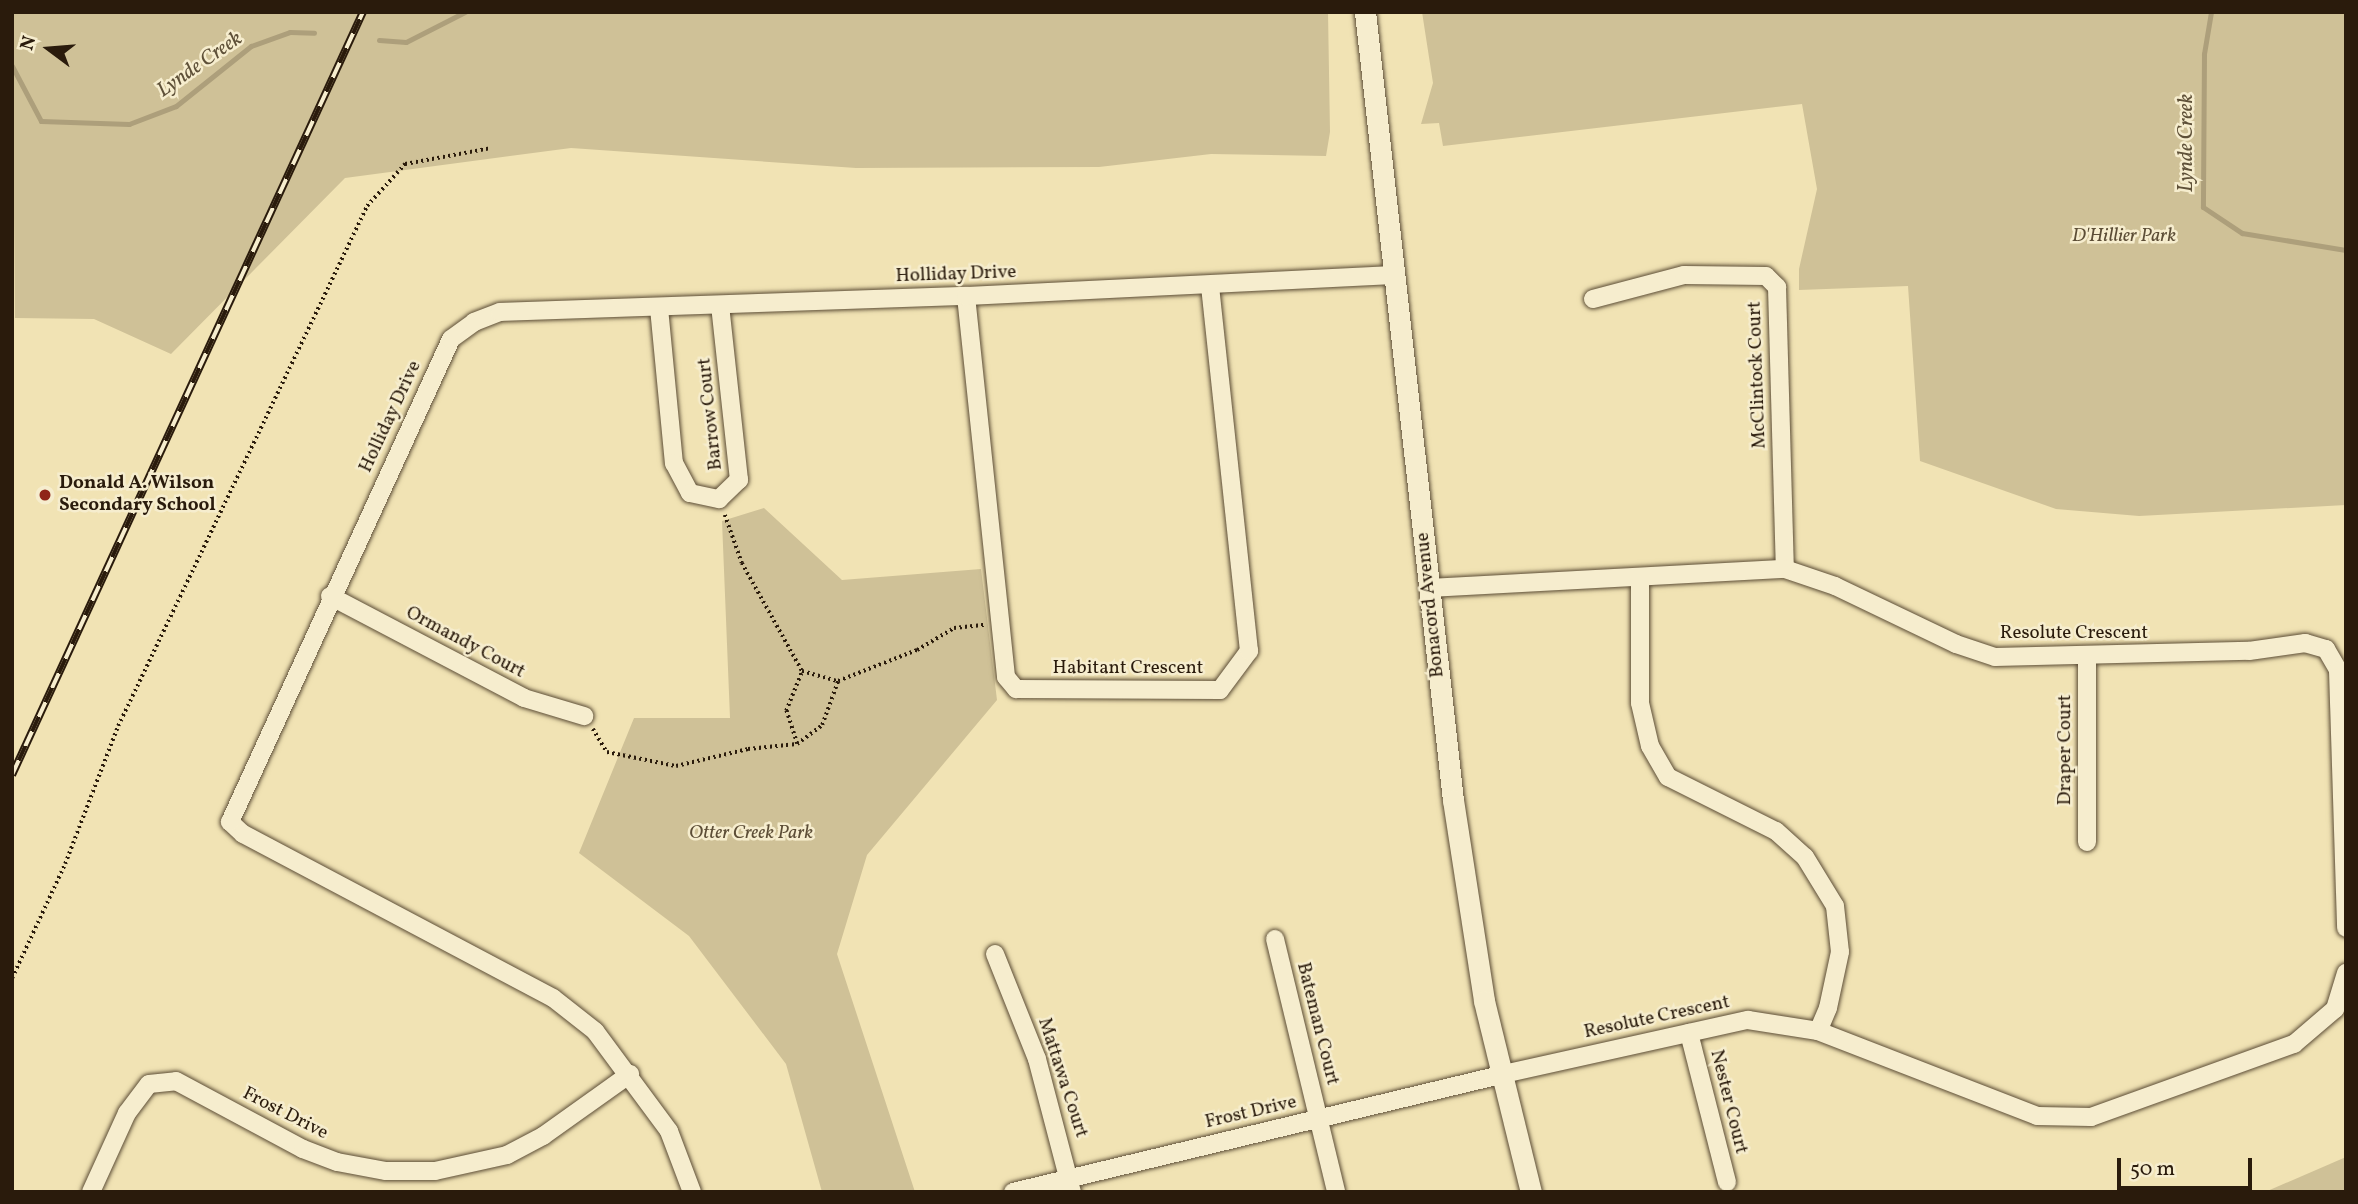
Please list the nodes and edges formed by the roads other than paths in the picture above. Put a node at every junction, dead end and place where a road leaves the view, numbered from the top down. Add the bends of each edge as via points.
1 (1364, 12) edge
2 (1394, 275) junction
3 (1210, 285) junction
4 (966, 296) junction
5 (1593, 299) dead end
6 (720, 306) junction
7 (659, 308) junction
8 (1785, 569) junction
9 (1640, 580) junction
10 (1429, 589) junction
11 (330, 596) junction
12 (2087, 657) junction
13 (584, 716) road end
14 (2087, 842) dead end
15 (2346, 928) edge
16 (1275, 939) dead end
17 (995, 954) dead end
18 (2346, 974) edge
19 (1818, 1031) junction
20 (1689, 1033) junction
21 (630, 1074) junction
22 (1499, 1074) junction
23 (1319, 1119) junction
24 (1727, 1182) dead end
25 (1071, 1184) edge
26 (91, 1192) edge
27 (692, 1192) edge
28 (1013, 1192) edge
29 (1336, 1192) edge
30 (1531, 1192) edge

1 - 2 street, Bonacord Avenue
2 - 3 street, Holliday Drive
2 - 10 street, Bonacord Avenue
3 - 4 street, Holliday Drive
3 - 4 street, Habitant Crescent via 1249,652 1220,690 1016,689 1006,677
4 - 6 street, Holliday Drive
5 - 8 street, McClintock Court via 1684,275 1766,276 1776,287
6 - 7 street, Holliday Drive
6 - 7 street, Barrow Court via 739,480 719,499 690,493 674,463
7 - 11 street, Holliday Drive via 500,312 474,322 451,340
8 - 9 street, Resolute Crescent
8 - 12 street, Resolute Crescent via 1835,586 1956,644 1995,657
9 - 10 street, Resolute Crescent
9 - 19 street via 1640,703 1650,746 1662,767 1668,777 1776,831 1805,857 1835,906 1840,952
10 - 22 street, Bonacord Avenue via 1453,800
11 - 13 street, Ormandy Court via 523,698
11 - 21 street, Holliday Drive via 230,822 243,834 553,998 595,1031
12 - 14 street, Draper Court
12 - 15 street, Resolute Crescent via 2249,651 2305,643 2326,649 2338,670
16 - 23 street, Bateman Court
17 - 25 street, Mattawa Court via 1037,1059
18 - 19 street, Resolute Crescent via 2335,1009 2294,1044 2091,1117 2037,1116
19 - 20 street, Resolute Crescent via 1748,1020
20 - 22 street, Resolute Crescent
20 - 24 street, Nester Court
21 - 26 street, Frost Drive via 543,1136 507,1155 435,1171 386,1171 337,1162 303,1149 176,1081 149,1084 127,1113
21 - 27 street, Holliday Drive via 669,1131
22 - 23 street, Frost Drive
22 - 30 street, Bonacord Avenue
23 - 25 street, Frost Drive
23 - 29 street, Bateman Court
25 - 28 street, Frost Drive

